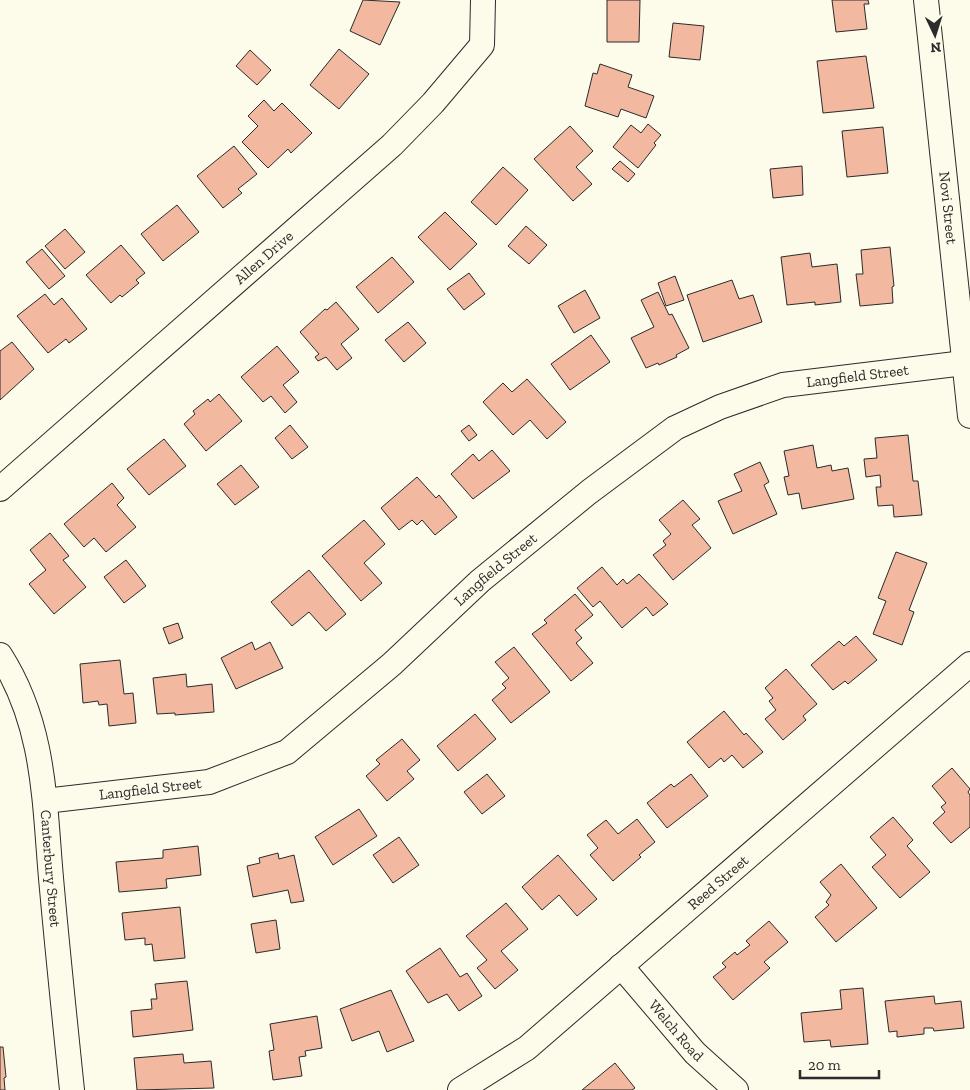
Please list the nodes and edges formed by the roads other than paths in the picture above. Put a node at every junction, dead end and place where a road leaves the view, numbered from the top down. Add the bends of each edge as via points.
1 (483, 0) edge
2 (926, 0) edge
3 (964, 364) junction
4 (970, 416) edge
5 (0, 489) edge
6 (0, 655) edge
7 (970, 664) edge
8 (45, 802) junction
9 (621, 966) junction
10 (72, 1090) edge
11 (460, 1090) edge
12 (736, 1090) edge

1 - 5 street, Allen Drive via 482,45 392,145
2 - 3 street, Novi Street
3 - 4 street, Novi Street
3 - 8 street, Langfield Street via 783,385 720,406 675,428 589,492 480,581 392,664 287,752 209,782
6 - 8 street, Canterbury Street via 16,679 37,742
7 - 9 street, Reed Street
8 - 10 street, Canterbury Street
9 - 11 street, Reed Street via 527,1048
9 - 12 street, Welch Road via 695,1054

